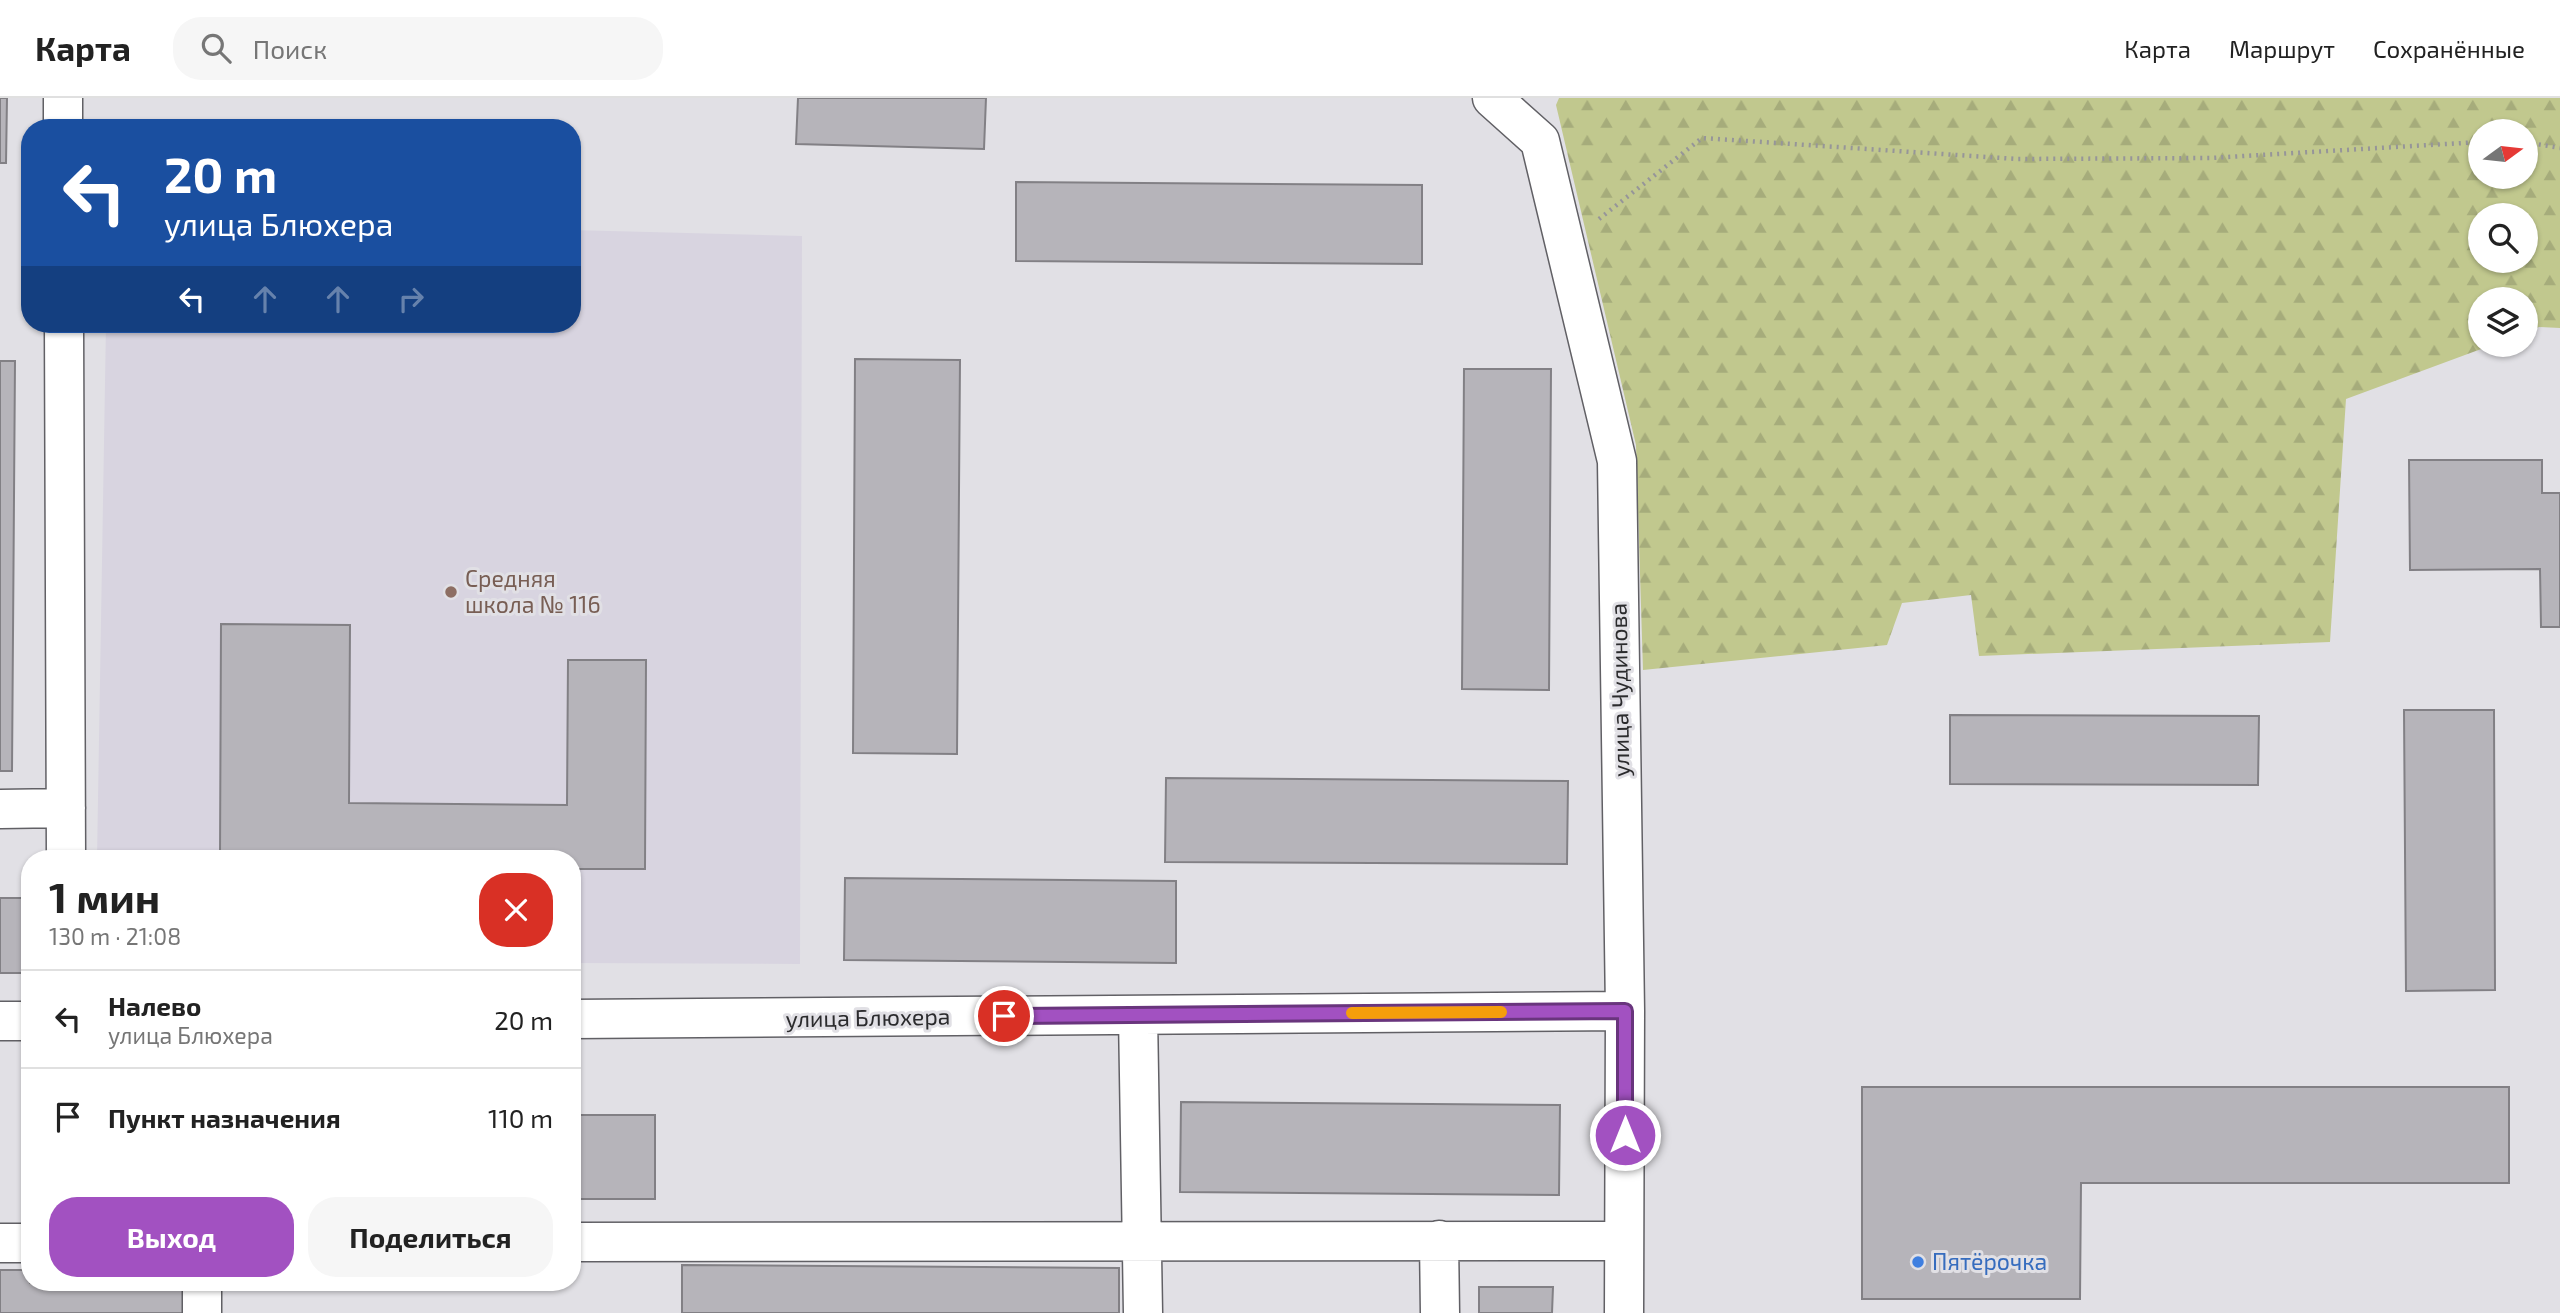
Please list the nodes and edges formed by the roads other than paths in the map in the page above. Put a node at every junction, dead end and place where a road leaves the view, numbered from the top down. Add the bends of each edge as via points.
1 (63, 98) edge
2 (1492, 98) edge
3 (63, 119) edge
4 (64, 333) edge
5 (66, 808) junction
6 (0, 809) edge
7 (66, 850) edge
8 (1625, 1011) junction
9 (1138, 1014) junction
10 (581, 1019) edge
11 (0, 1021) edge
12 (21, 1021) edge
13 (1439, 1240) junction
14 (1142, 1241) junction
15 (1624, 1241) junction
16 (581, 1242) edge
17 (0, 1243) edge
18 (21, 1243) edge
19 (202, 1291) edge
20 (202, 1313) edge
21 (1143, 1313) edge
22 (1440, 1313) edge
23 (1624, 1313) edge

1 - 3 street
2 - 8 street, улица Чудинова via 1540,141 1616,461
4 - 5 street
5 - 6 street
5 - 7 street
8 - 9 street, улица Блюхера
8 - 15 street, улица Чудинова
9 - 10 street, улица Блюхера
9 - 14 street
11 - 12 street
13 - 14 street
13 - 15 street
13 - 22 street
14 - 16 street
14 - 21 street
15 - 23 street, улица Чудинова
17 - 18 street
19 - 20 street

